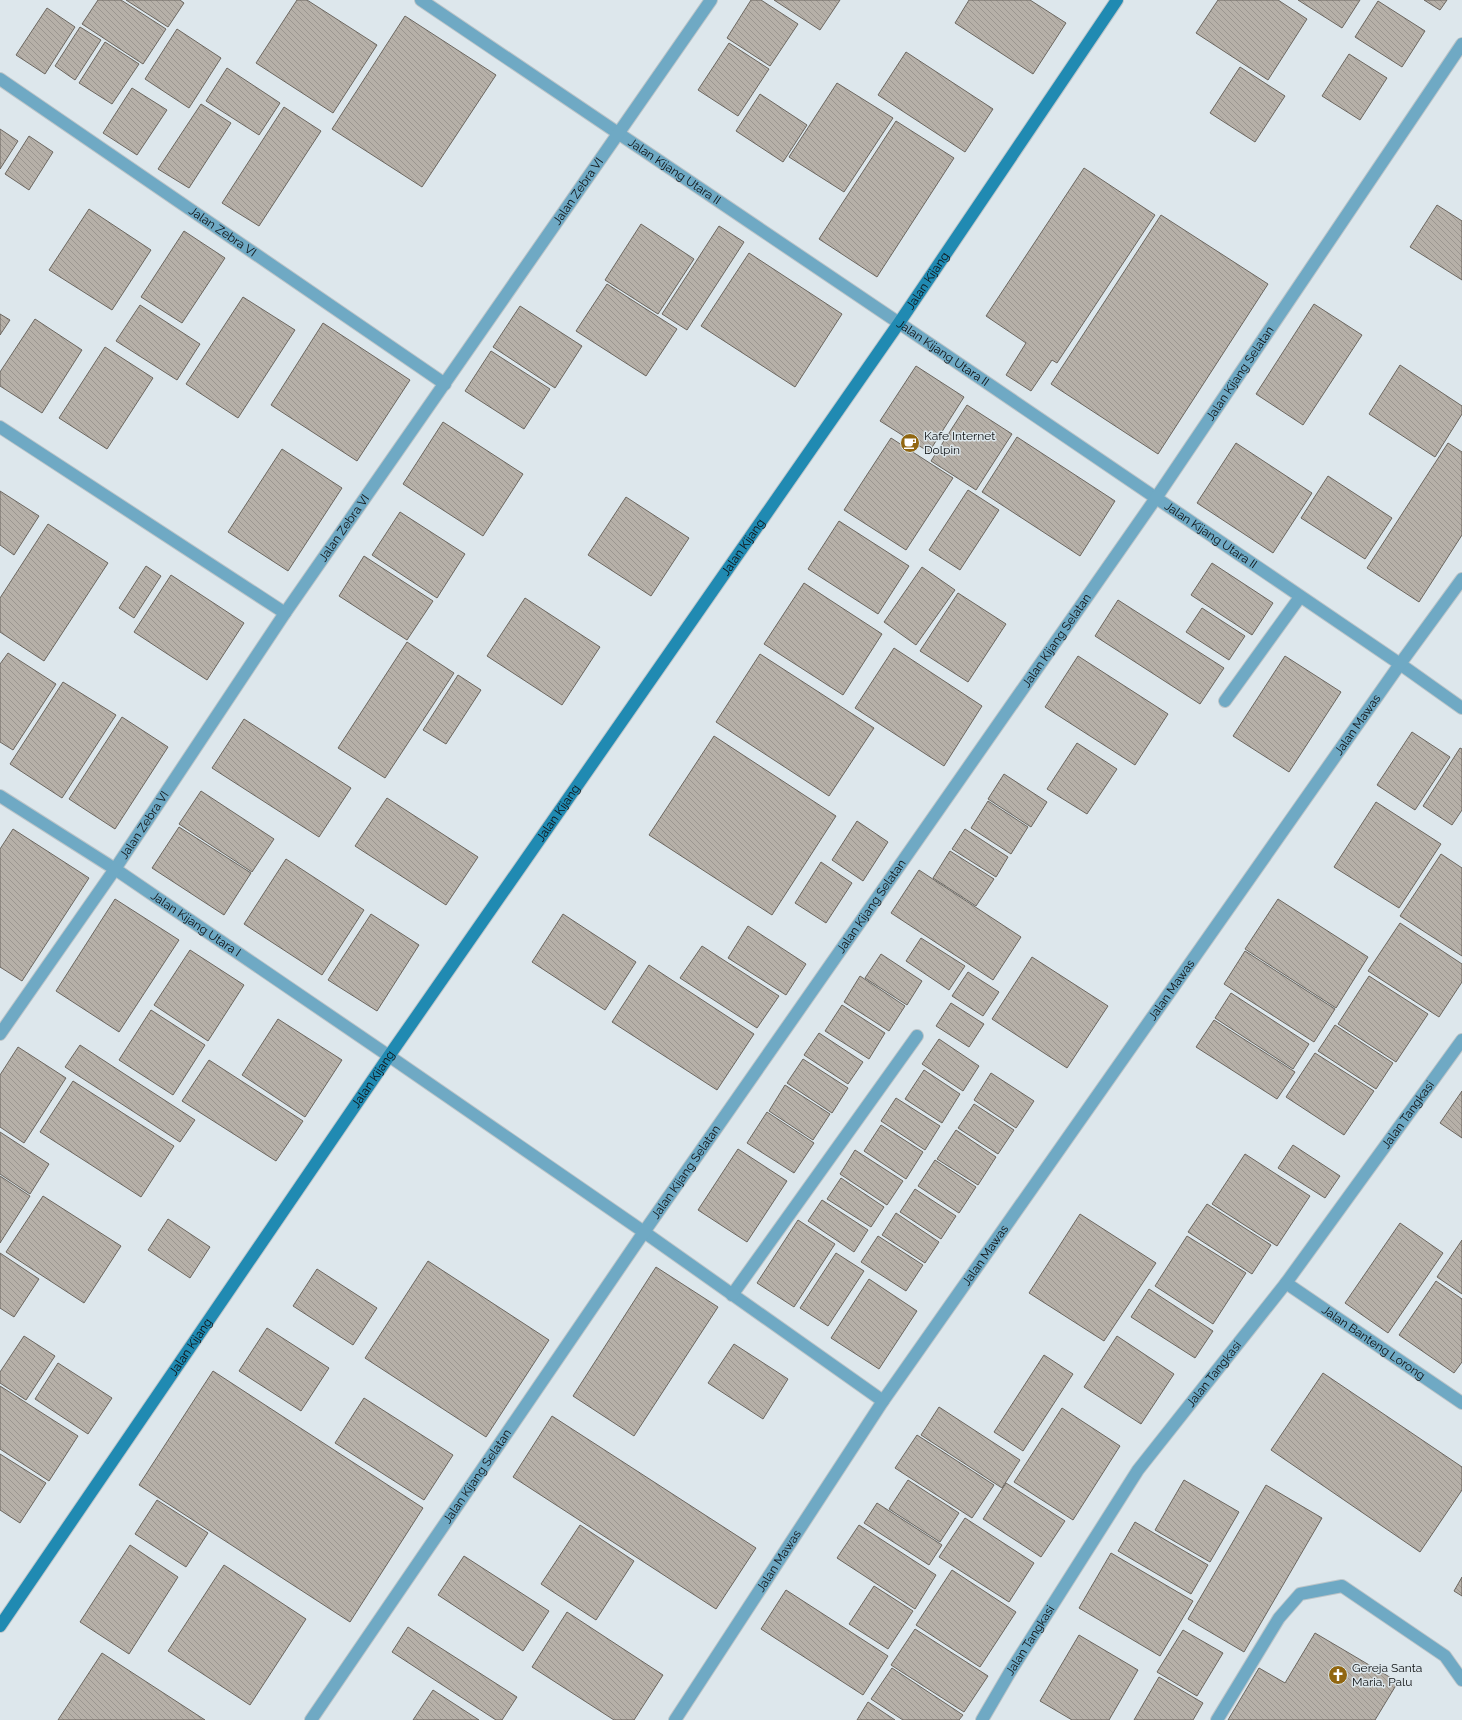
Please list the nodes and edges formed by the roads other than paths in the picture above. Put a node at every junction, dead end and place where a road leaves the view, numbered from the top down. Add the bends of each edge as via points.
1 (421, 0) edge
2 (711, 0) edge
3 (1117, 0) edge
4 (1462, 44) edge
5 (0, 79) edge
6 (617, 133) junction
7 (899, 323) junction
8 (445, 384) junction
9 (0, 427) edge
10 (1156, 498) junction
11 (1462, 578) edge
12 (1300, 597) junction
13 (285, 613) junction
14 (1400, 664) junction
15 (1225, 701) dead end
16 (1462, 708) edge
17 (0, 796) edge
18 (115, 869) junction
19 (0, 1034) edge
20 (917, 1036) dead end
21 (1462, 1040) edge
22 (389, 1056) junction
23 (644, 1232) junction
24 (1286, 1283) junction
25 (732, 1295) junction
26 (883, 1401) junction
27 (1462, 1403) edge
28 (0, 1626) edge
29 (1462, 1680) edge
30 (311, 1720) edge
31 (675, 1720) edge
32 (982, 1720) edge
33 (1217, 1720) edge

1 - 6 street, Jalan Kijang Utara II
2 - 6 street, Jalan Zebra VI
3 - 7 street, Jalan Kijang
4 - 10 street, Jalan Kijang Selatan
5 - 8 street, Jalan Zebra VI
6 - 7 street, Jalan Kijang Utara II
6 - 8 street, Jalan Zebra VI
7 - 10 street, Jalan Kijang Utara II
7 - 22 street, Jalan Kijang
8 - 13 street, Jalan Zebra VI
9 - 13 street
10 - 12 street, Jalan Kijang Utara II
10 - 23 street, Jalan Kijang Selatan
11 - 14 street, Jalan Mawas
12 - 14 street, Jalan Kijang Utara II
12 - 15 street
13 - 18 street, Jalan Zebra VI
14 - 16 street, Jalan Kijang Utara II
14 - 26 street, Jalan Mawas
17 - 18 street, Jalan Kijang Utara I
18 - 19 street, Jalan Zebra VI
18 - 22 street, Jalan Kijang Utara I
20 - 25 street
21 - 24 street, Jalan Tangkasi
22 - 23 street, Jalan Kijang Selatan
22 - 28 street, Jalan Kijang
23 - 25 street
23 - 30 street, Jalan Kijang Selatan
24 - 27 street, Jalan Banteng Lorong
24 - 32 street, Jalan Tangkasi via 1138,1470
25 - 26 street
26 - 31 street, Jalan Mawas
29 - 33 street via 1445,1656 1342,1586 1300,1594 1279,1618

